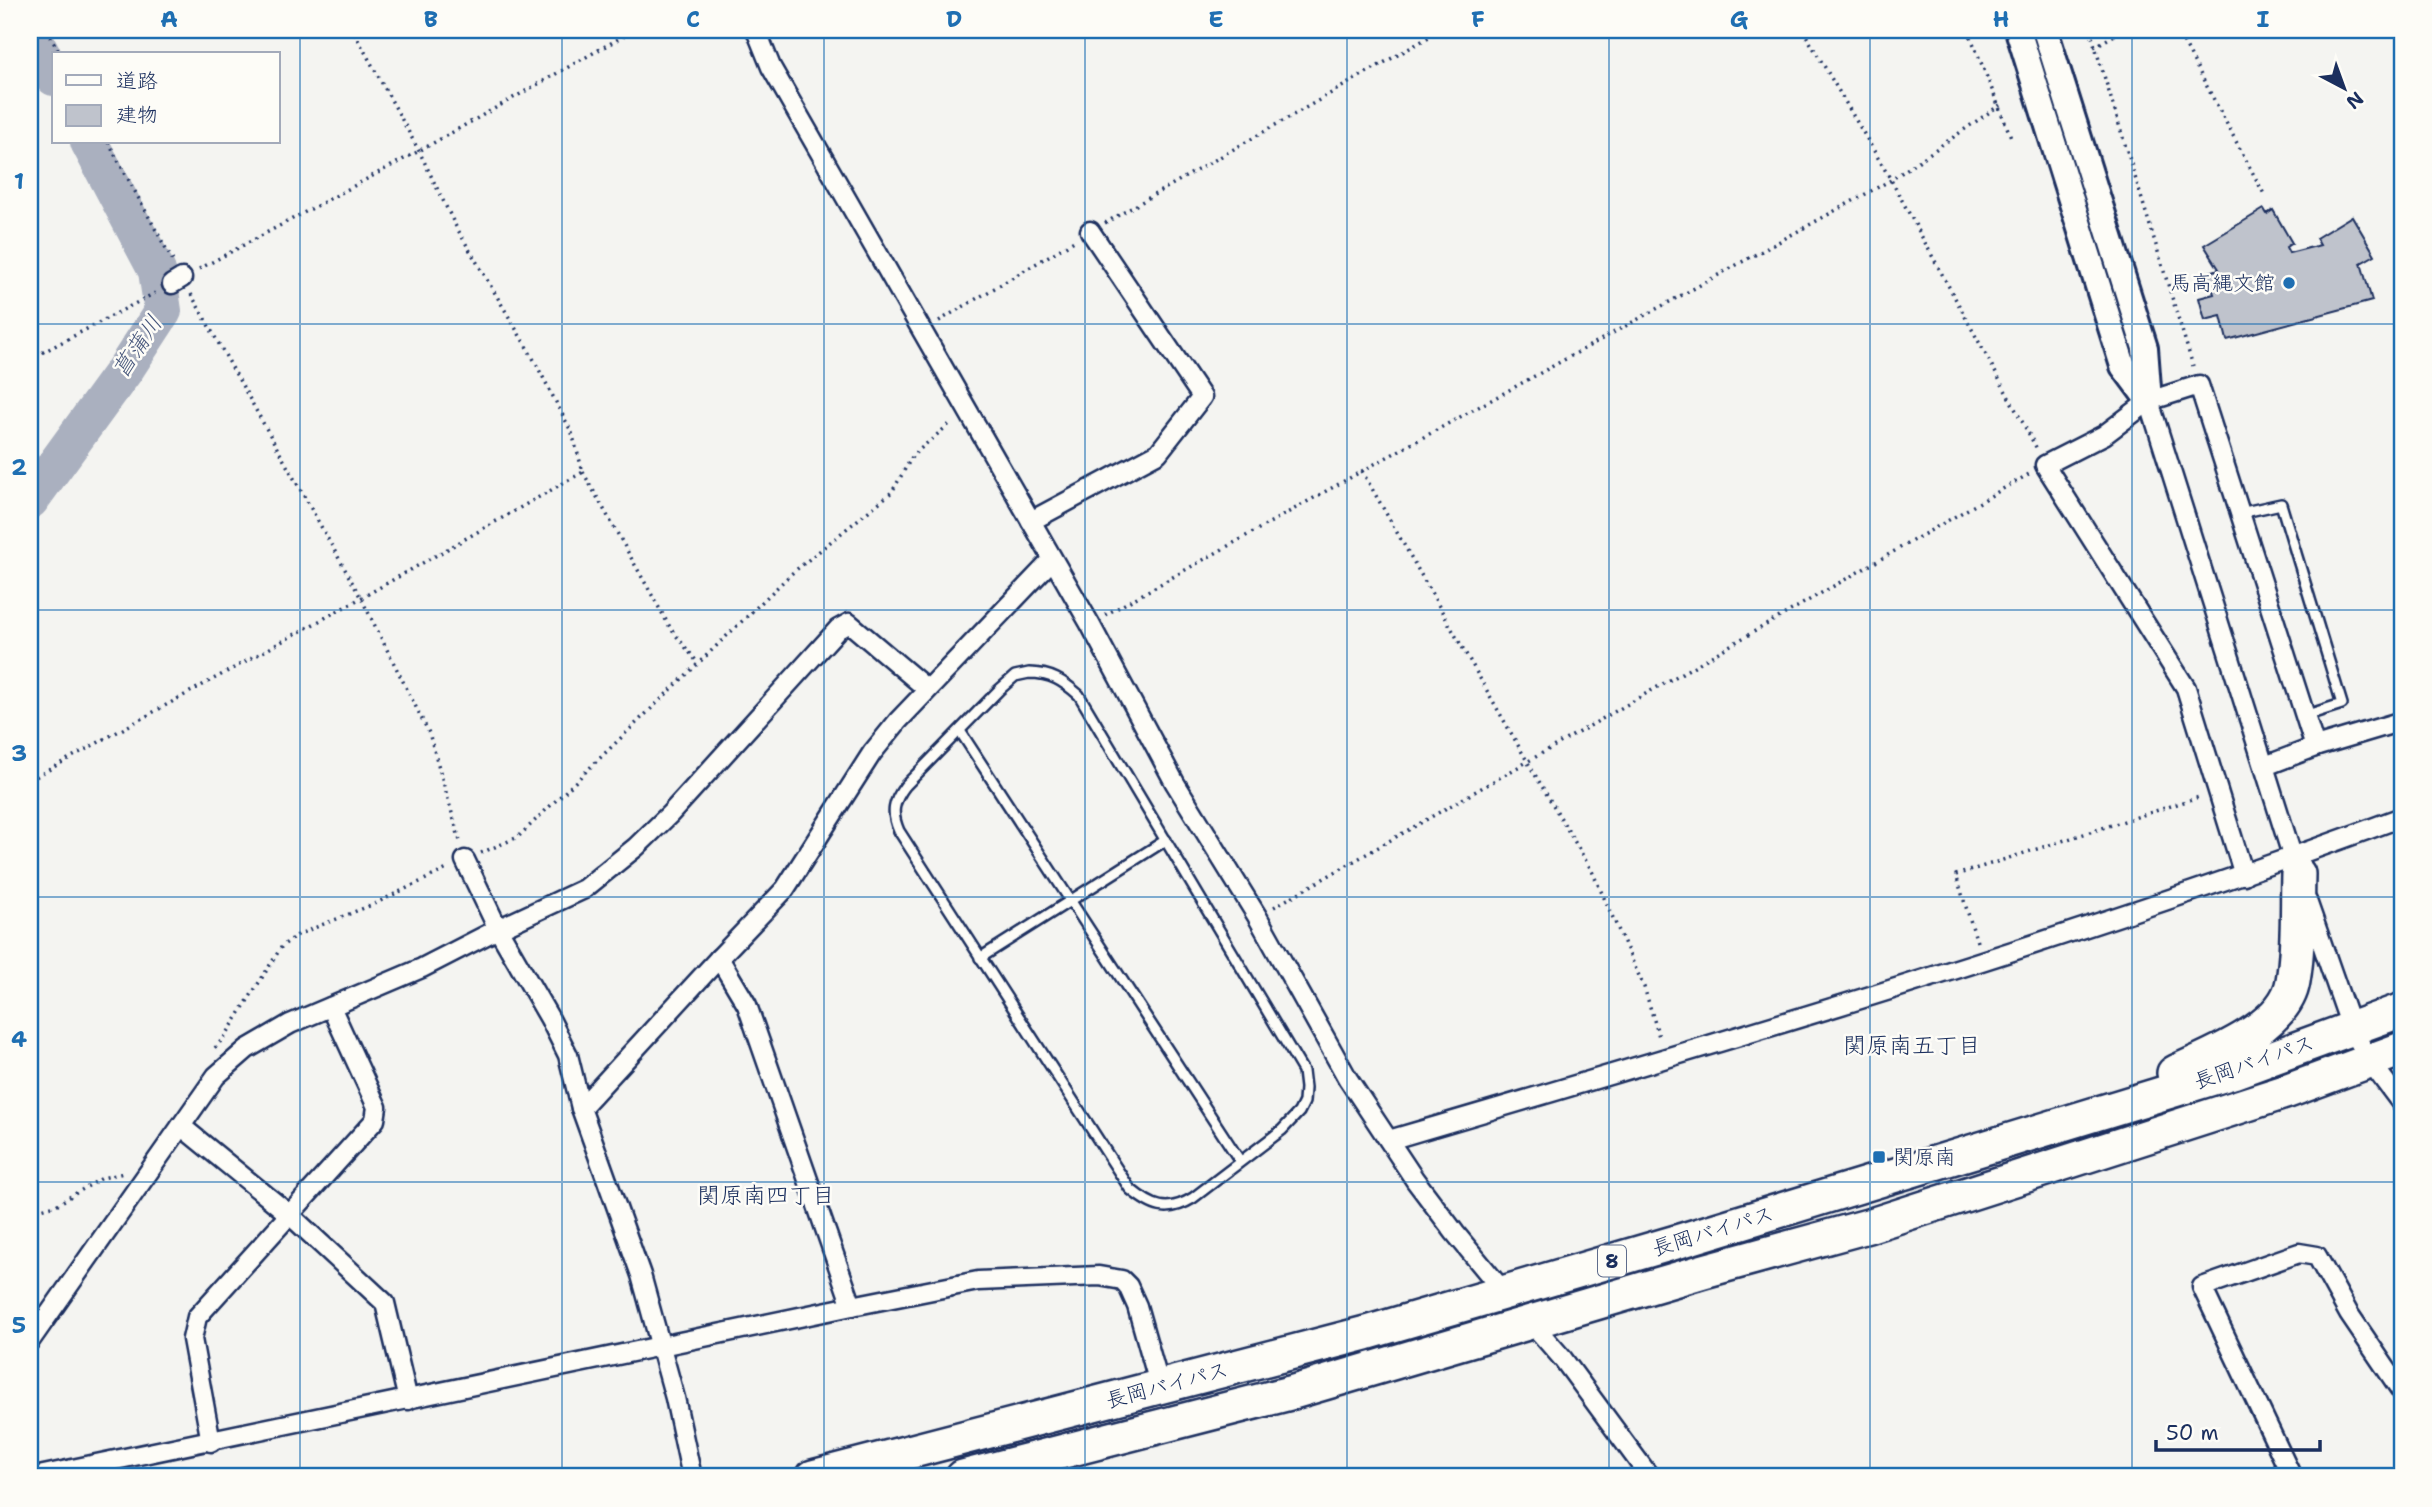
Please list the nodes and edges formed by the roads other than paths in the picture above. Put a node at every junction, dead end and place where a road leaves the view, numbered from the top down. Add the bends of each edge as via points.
1 (756, 30) edge
2 (2018, 30) edge
3 (2045, 30) edge
4 (1090, 231) road end
5 (2149, 401) junction
6 (2241, 513) junction
7 (1031, 522) junction
8 (1052, 560) junction
9 (927, 689) junction
10 (2304, 716) junction
11 (2402, 721) edge
12 (960, 731) junction
13 (2315, 747) junction
14 (2265, 766) junction
15 (2402, 817) edge
16 (1166, 840) junction
17 (465, 860) road end
18 (2296, 865) junction
19 (2244, 875) junction
20 (1069, 901) junction
21 (498, 929) junction
22 (719, 958) junction
23 (980, 958) junction
24 (331, 1007) junction
25 (2402, 1010) edge
26 (2351, 1027) junction
27 (2402, 1049) edge
28 (2369, 1060) junction
29 (2402, 1104) edge
30 (581, 1108) junction
31 (2074, 1121) junction
32 (181, 1126) junction
33 (1390, 1140) junction
34 (1240, 1161) junction
35 (290, 1215) junction
36 (1504, 1292) junction
37 (852, 1306) junction
38 (1530, 1321) junction
39 (30, 1341) edge
40 (660, 1345) junction
41 (1160, 1387) junction
42 (2402, 1392) edge
43 (408, 1400) junction
44 (211, 1442) junction
45 (34, 1477) edge
46 (692, 1477) edge
47 (813, 1477) edge
48 (963, 1477) edge
49 (1650, 1477) edge
50 (2292, 1477) edge

1 - 7 street via 771,67
2 - 5 street via 2123,366
3 - 5 street via 2145,348
4 - 7 street via 1202,397 1158,453
5 - 6 street via 2199,385
5 - 14 street
5 - 19 street via 2104,435 2045,465 2186,688
6 - 10 street
6 - 10 lane via 2281,503 2342,704
7 - 8 street
8 - 9 street
8 - 33 street via 1175,783 1257,916 1348,1079
9 - 21 street via 849,623 838,629 670,814 605,874 564,900
9 - 22 street via 872,753 785,889
10 - 13 street
11 - 13 street
12 - 16 lane via 1015,676 1044,673 1064,681 1079,695
12 - 20 lane
12 - 23 lane via 905,786 893,816
13 - 14 street
14 - 18 street
15 - 18 street
16 - 20 lane
16 - 34 lane via 1303,1071 1306,1088 1299,1112
17 - 21 street
18 - 19 street
18 - 26 street
18 - 31 highway via 2293,983 2275,1014 2244,1039
19 - 33 street via 1982,961
20 - 23 lane
20 - 34 lane
21 - 24 street
21 - 30 street via 568,1055
22 - 30 street
22 - 37 street via 747,1005
23 - 34 lane via 1129,1189 1143,1200 1168,1208 1180,1206
24 - 32 street via 247,1049 216,1076
24 - 35 street via 378,1114
25 - 26 highway, 長岡バイパス / 8
26 - 28 street
26 - 31 highway, 長岡バイパス / 8 via 2233,1072
27 - 28 highway, 長岡バイパス / 8
28 - 29 street
28 - 38 highway, 長岡バイパス / 8 via 2288,1091 1868,1226
30 - 40 street via 641,1275
31 - 36 highway, 長岡バイパス / 8
32 - 35 street
32 - 39 street
33 - 36 street via 1415,1180
35 - 43 street via 385,1303
35 - 44 street via 197,1317 192,1339
36 - 38 street
36 - 41 highway, 長岡バイパス / 8
37 - 40 street
37 - 41 street via 978,1281 1098,1276 1122,1280 1137,1306
38 - 48 highway, 長岡バイパス / 8 via 1290,1393
38 - 49 street
40 - 43 street
40 - 46 street
41 - 47 highway, 長岡バイパス / 8
42 - 50 street via 2349,1314 2317,1256 2299,1253 2202,1287
43 - 44 street
44 - 45 street

